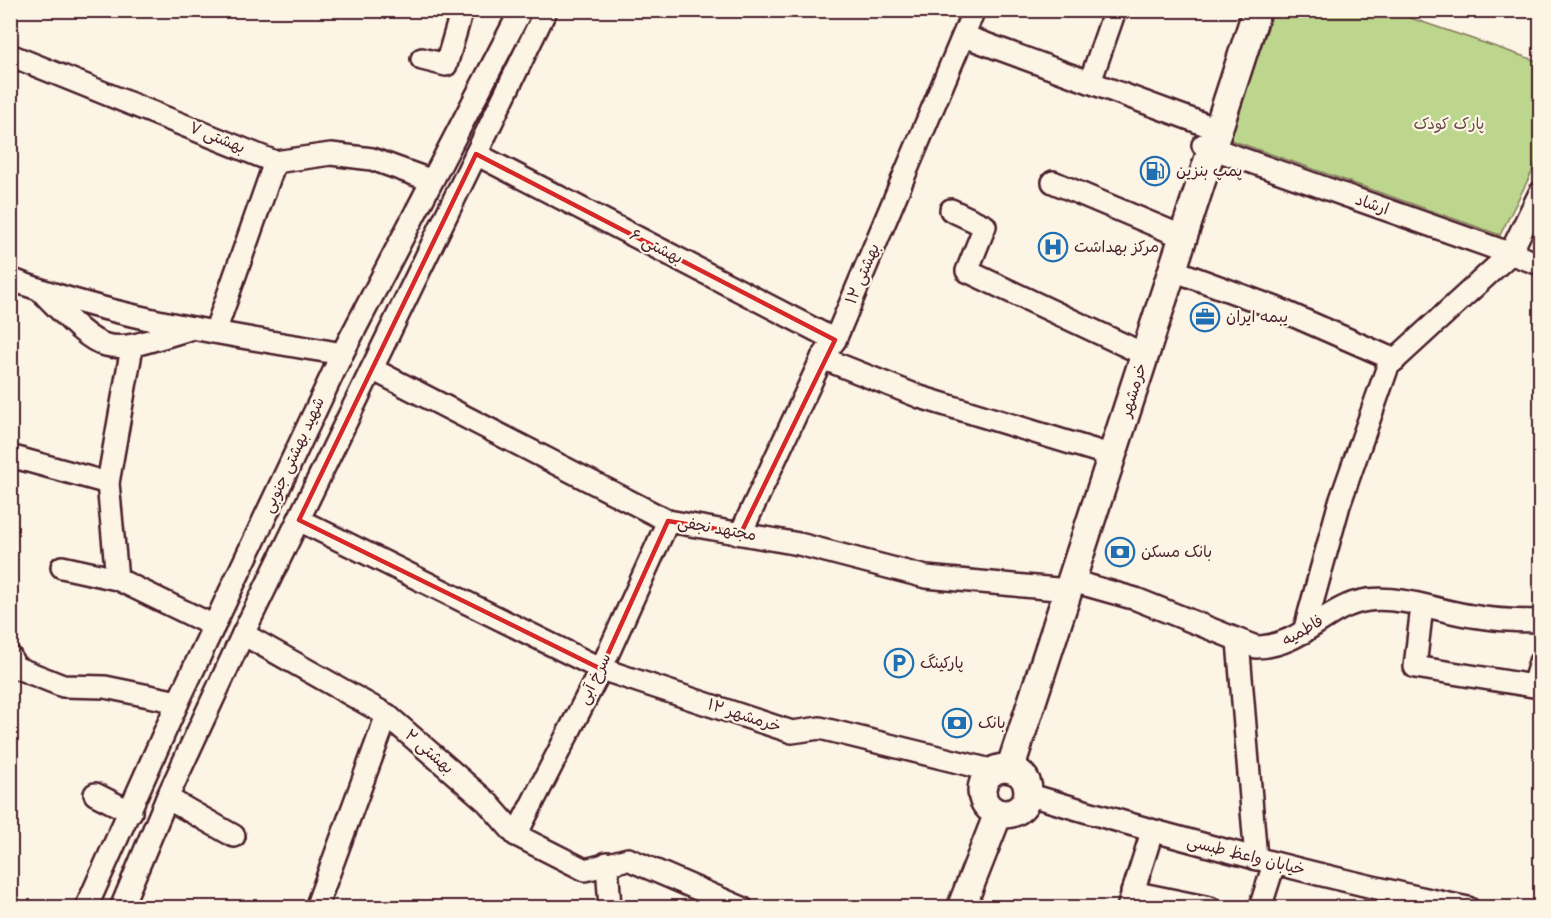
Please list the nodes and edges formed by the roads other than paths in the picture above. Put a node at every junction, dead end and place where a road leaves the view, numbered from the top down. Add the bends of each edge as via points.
1 (462, 10) edge
2 (521, 10) edge
3 (546, 10) edge
4 (974, 10) edge
5 (1115, 10) edge
6 (1247, 10) edge
7 (1257, 10) edge
8 (963, 36) junction
9 (10, 55) edge
10 (422, 59) dead end
11 (1090, 82) junction
12 (1208, 139) junction
13 (476, 154) junction
14 (274, 162) junction
15 (430, 180) junction
16 (1053, 182) dead end
17 (1540, 193) edge
18 (951, 210) dead end
19 (411, 219) junction
20 (438, 233) junction
21 (1174, 233) junction
22 (1510, 254) junction
23 (1540, 264) edge
24 (1173, 270) junction
25 (10, 279) edge
26 (40, 290) junction
27 (193, 328) junction
28 (215, 332) junction
29 (835, 340) junction
30 (132, 346) junction
31 (1135, 350) junction
32 (342, 354) junction
33 (822, 358) junction
34 (1391, 363) junction
35 (372, 369) junction
36 (1100, 452) junction
37 (10, 456) edge
38 (108, 483) junction
39 (299, 520) junction
40 (668, 520) junction
41 (741, 533) junction
42 (62, 567) dead end
43 (117, 579) junction
44 (1065, 585) junction
45 (1422, 606) junction
46 (1540, 621) edge
47 (214, 626) junction
48 (1304, 632) junction
49 (243, 634) junction
50 (1238, 641) junction
51 (10, 656) edge
52 (1540, 662) edge
53 (601, 669) junction
54 (178, 702) junction
55 (387, 715) junction
56 (1002, 770) junction
57 (95, 794) dead end
58 (1027, 794) junction
59 (166, 798) junction
60 (131, 812) junction
61 (999, 814) junction
62 (1152, 832) junction
63 (516, 835) junction
64 (234, 836) dead end
65 (1265, 862) junction
66 (607, 863) junction
67 (1130, 900) edge
68 (86, 908) edge
69 (121, 908) edge
70 (316, 908) edge
71 (610, 908) edge
72 (742, 908) edge
73 (961, 908) edge
74 (1210, 908) edge
75 (1260, 908) edge
76 (1468, 908) edge

1 - 10 street via 446,65
2 - 15 street, شهید بهشتی جنوبی
3 - 13 street, شهید بهشتی جنوبی
4 - 8 street, بهشتی ۱۲
5 - 11 street
6 - 12 main road, خرمشهر
7 - 12 main road, خرمشهر
8 - 11 street, ارشاد
8 - 29 street, بهشتی ۱۲
9 - 14 street, بهشتی ۷
11 - 12 street, ارشاد
12 - 21 main road, خرمشهر
12 - 22 street, ارشاد
12 - 24 main road, خرمشهر
13 - 20 street, شهید بهشتی جنوبی
13 - 29 street, بهشتی ۶
14 - 15 street via 331,154 372,159
14 - 28 street
15 - 19 street, شهید بهشتی جنوبی
16 - 21 street
17 - 22 street
18 - 31 street via 986,226 967,271
19 - 20 street
19 - 32 street, شهید بهشتی جنوبی
20 - 35 street, شهید بهشتی جنوبی
21 - 31 main road, خرمشهر
22 - 23 street, ارشاد
22 - 34 street
24 - 34 street via 1276,308
24 - 44 main road, خرمشهر
25 - 26 street
26 - 27 street
26 - 30 street via 92,341 118,348
27 - 28 street
27 - 30 street
28 - 32 street
29 - 33 street, بهشتی ۱۲
30 - 38 street
31 - 36 main road, خرمشهر
32 - 47 street, شهید بهشتی جنوبی
33 - 36 street via 920,397
33 - 41 street, بهشتی ۱۲
34 - 48 street via 1340,505
35 - 39 street, شهید بهشتی جنوبی
35 - 40 street, مجتهد نجفی
36 - 44 main road, خرمشهر
37 - 38 street
38 - 43 street
39 - 49 street, شهید بهشتی جنوبی
39 - 53 street, خرمشهر ۱۲
40 - 41 street, مجتهد نجفی
40 - 53 street, سرخ آبی
41 - 44 street, مجتهد نجفی via 926,577
42 - 43 street
43 - 47 street
44 - 50 street, فاطمیه via 1136,599
44 - 56 main road, خرمشهر
45 - 46 street, فاطمیه via 1474,617
45 - 48 street, فاطمیه via 1395,600 1366,600 1340,609
45 - 52 street via 1415,667 1533,686
47 - 54 street, شهید بهشتی جنوبی
48 - 50 street, فاطمیه via 1275,647 1256,647
49 - 55 street, بهشتی ۲
49 - 59 street, شهید بهشتی جنوبی
50 - 65 street
51 - 54 street via 15,667 63,686 105,687
53 - 56 street, خرمشهر ۱۲ via 792,732 820,728
53 - 63 street, سرخ آبی
54 - 60 street, شهید بهشتی جنوبی
55 - 63 street, بهشتی ۲ via 487,802
55 - 70 street
56 - 58 main road via 1025,781
56 - 61 main road via 984,782 982,797
57 - 60 street
58 - 61 main road via 1025,802 1014,812
58 - 62 street, خیابان واعظ طبسی
59 - 64 street
59 - 69 street, شهید بهشتی جنوبی
60 - 68 street, شهید بهشتی جنوبی
61 - 73 main road
62 - 65 street, خیابان واعظ طبسی
62 - 67 street
63 - 66 street, بهشتی ۲ via 585,870
65 - 75 street
65 - 76 street, خیابان واعظ طبسی
66 - 71 street
66 - 72 street, بهشتی ۲ via 628,859
67 - 74 street

